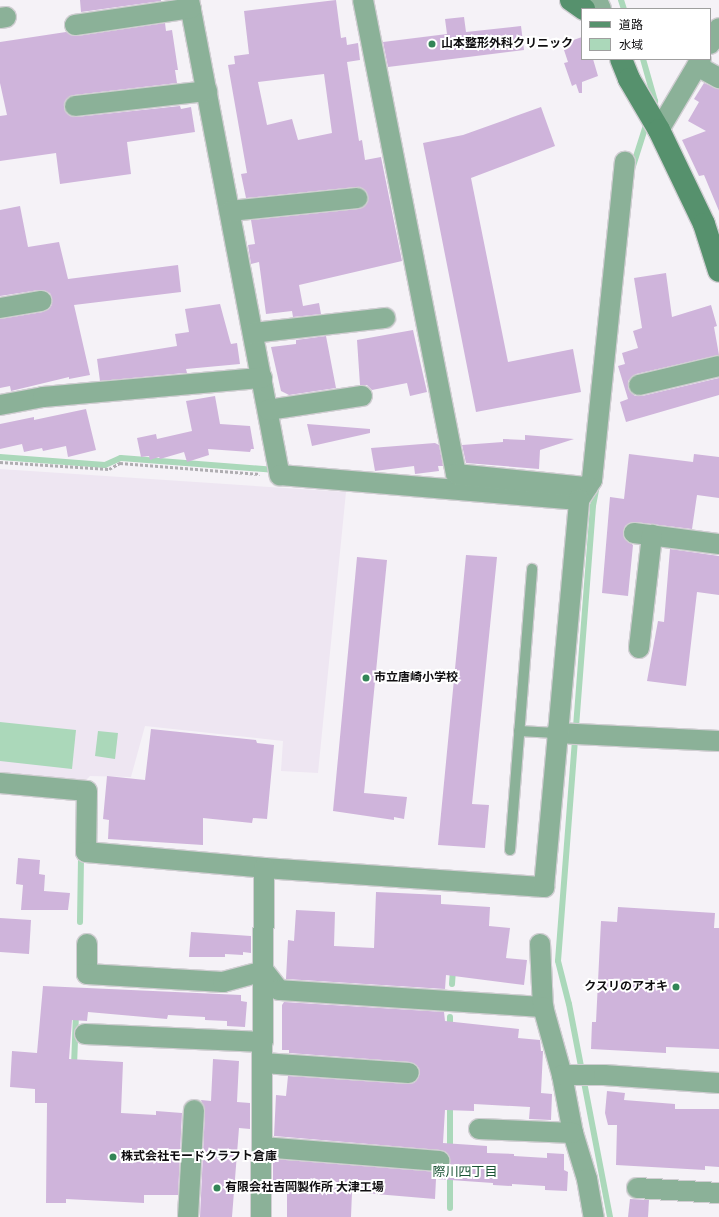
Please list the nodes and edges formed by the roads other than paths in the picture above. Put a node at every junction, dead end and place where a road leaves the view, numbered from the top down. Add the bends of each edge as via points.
1 (363, 0) edge
2 (571, 0) edge
3 (190, 4) edge
4 (583, 8) edge
5 (75, 25) dead end
6 (719, 28) edge
7 (711, 42) edge
8 (622, 60) edge
9 (699, 62) edge
10 (719, 78) edge
11 (207, 91) junction
12 (75, 106) dead end
13 (659, 130) junction
14 (625, 162) dead end
15 (357, 198) dead end
16 (230, 211) junction
17 (719, 270) edge
18 (41, 301) dead end
19 (0, 308) edge
20 (384, 318) dead end
21 (253, 333) junction
22 (719, 366) edge
23 (262, 378) junction
24 (638, 385) dead end
25 (362, 396) dead end
26 (0, 405) edge
27 (268, 410) junction
28 (458, 482) junction
29 (583, 494) junction
30 (719, 544) edge
31 (532, 570) dead end
32 (639, 648) dead end
33 (519, 731) junction
34 (559, 734) junction
35 (719, 741) edge
36 (0, 783) edge
37 (510, 850) dead end
38 (264, 868) junction
39 (87, 944) dead end
40 (540, 944) dead end
41 (264, 971) junction
42 (543, 1007) junction
43 (85, 1034) dead end
44 (263, 1042) junction
45 (263, 1063) junction
46 (409, 1073) dead end
47 (565, 1075) junction
48 (719, 1083) edge
49 (194, 1110) dead end
50 (479, 1129) dead end
51 (573, 1133) junction
52 (262, 1147) junction
53 (439, 1161) dead end
54 (637, 1188) dead end
55 (719, 1193) edge
56 (188, 1217) edge
57 (261, 1217) edge
58 (594, 1217) edge

1 - 28 street
2 - 4 street
3 - 5 street
3 - 11 street
6 - 7 street
8 - 13 street
9 - 10 street
9 - 13 street
11 - 12 street
11 - 16 street
13 - 17 street via 704,224
14 - 29 street via 593,472
15 - 16 street
16 - 21 street
18 - 19 street
20 - 21 street
21 - 23 street
22 - 24 street
23 - 26 street via 42,397
23 - 27 street
25 - 27 street
27 - 28 street via 280,475
28 - 29 street
29 - 34 street
30 - 32 street via 643,534
31 - 33 lane
33 - 34 lane
33 - 37 lane
34 - 35 street
34 - 38 street via 544,887
36 - 38 street via 87,791 86,852
38 - 41 street
39 - 41 street via 87,974 223,982
40 - 42 street
41 - 42 street via 278,990
41 - 44 street
42 - 47 street
43 - 44 street
44 - 45 street
45 - 46 street
45 - 52 street
47 - 48 street
47 - 51 street
49 - 56 street
50 - 51 street
51 - 58 street
52 - 53 street
52 - 57 street
54 - 55 street

